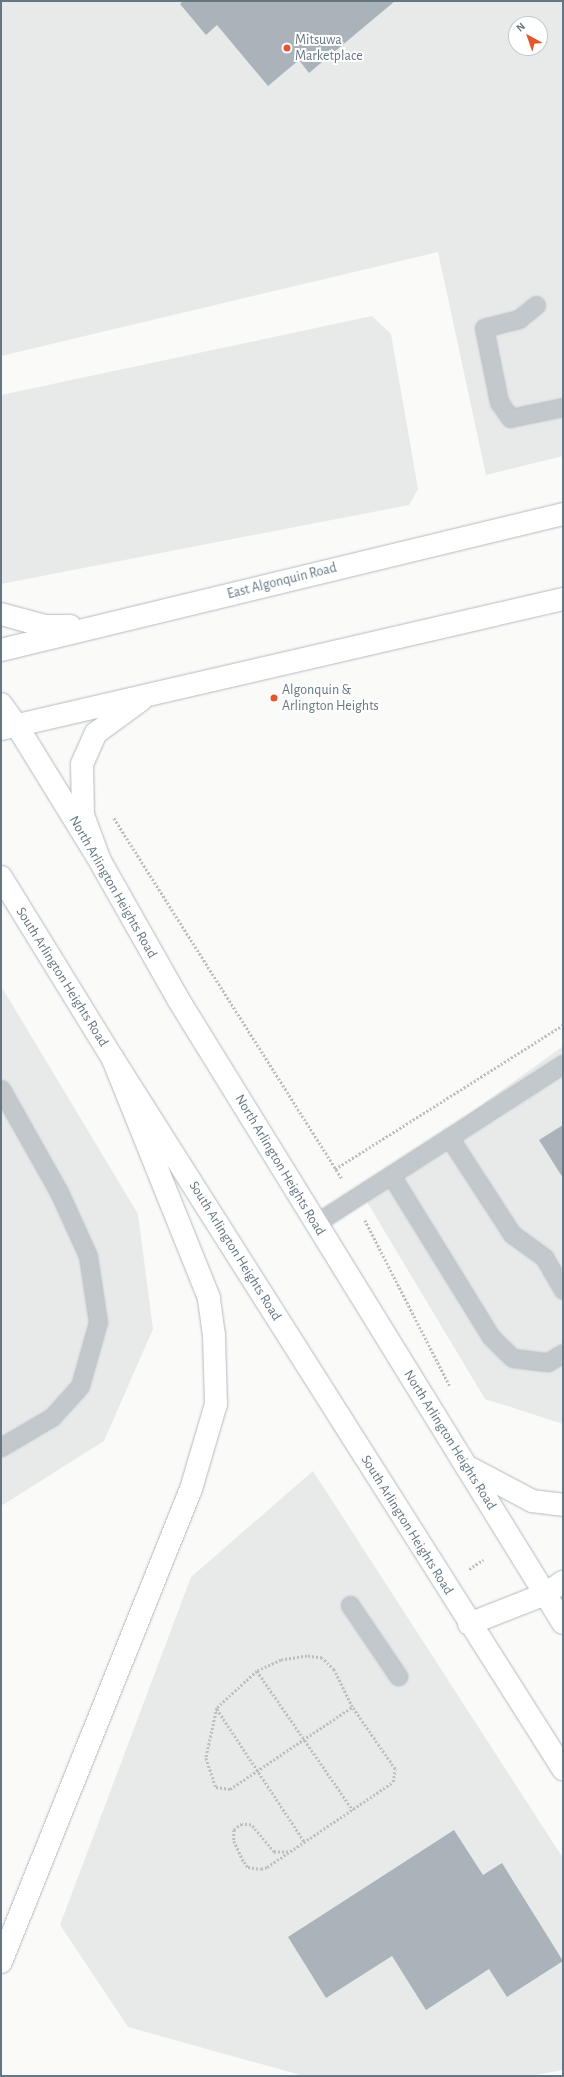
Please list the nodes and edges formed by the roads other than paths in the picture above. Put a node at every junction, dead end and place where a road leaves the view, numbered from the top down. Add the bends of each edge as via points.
1 (536, 305) dead end
2 (563, 407) edge
3 (563, 514) edge
4 (563, 598) edge
5 (1, 614) edge
6 (104, 626) junction
7 (1, 650) edge
8 (147, 695) junction
9 (1, 704) edge
10 (9, 728) edge
11 (100, 861) junction
12 (1, 878) edge
13 (113, 1059) junction
14 (563, 1064) edge
15 (1, 1089) edge
16 (449, 1137) junction
17 (391, 1175) junction
18 (316, 1223) junction
19 (563, 1290) edge
20 (563, 1353) edge
21 (1, 1447) edge
22 (466, 1466) junction
23 (563, 1505) edge
24 (563, 1582) edge
25 (545, 1594) junction
26 (350, 1605) dead end
27 (563, 1623) edge
28 (469, 1624) junction
29 (398, 1676) dead end
30 (563, 1769) edge
31 (1, 1962) edge

1 - 2 lane via 519,319 484,328 499,402 510,418
3 - 6 main road, East Algonquin Road
4 - 8 main road
5 - 6 main road via 45,626
6 - 7 main road, East Algonquin Road
8 - 10 main road
8 - 11 main road via 96,733 82,764 83,815
9 - 10 main road, North Arlington Heights Road
10 - 11 main road, North Arlington Heights Road
11 - 18 main road, North Arlington Heights Road via 178,999
12 - 13 main road, South Arlington Heights Road
13 - 28 main road, South Arlington Heights Road
13 - 31 main road via 209,1298 214,1335 216,1404 191,1489
14 - 16 lane
15 - 21 lane via 59,1192 88,1256 98,1322 80,1386 52,1417
16 - 17 lane
16 - 19 lane via 512,1234 544,1257
17 - 18 lane
17 - 20 lane via 491,1337 513,1358 548,1362
18 - 22 main road, North Arlington Heights Road
22 - 23 main road via 532,1502
22 - 25 main road, North Arlington Heights Road
24 - 25 main road
25 - 27 main road, North Arlington Heights Road
25 - 28 main road
26 - 29 lane
28 - 30 main road

